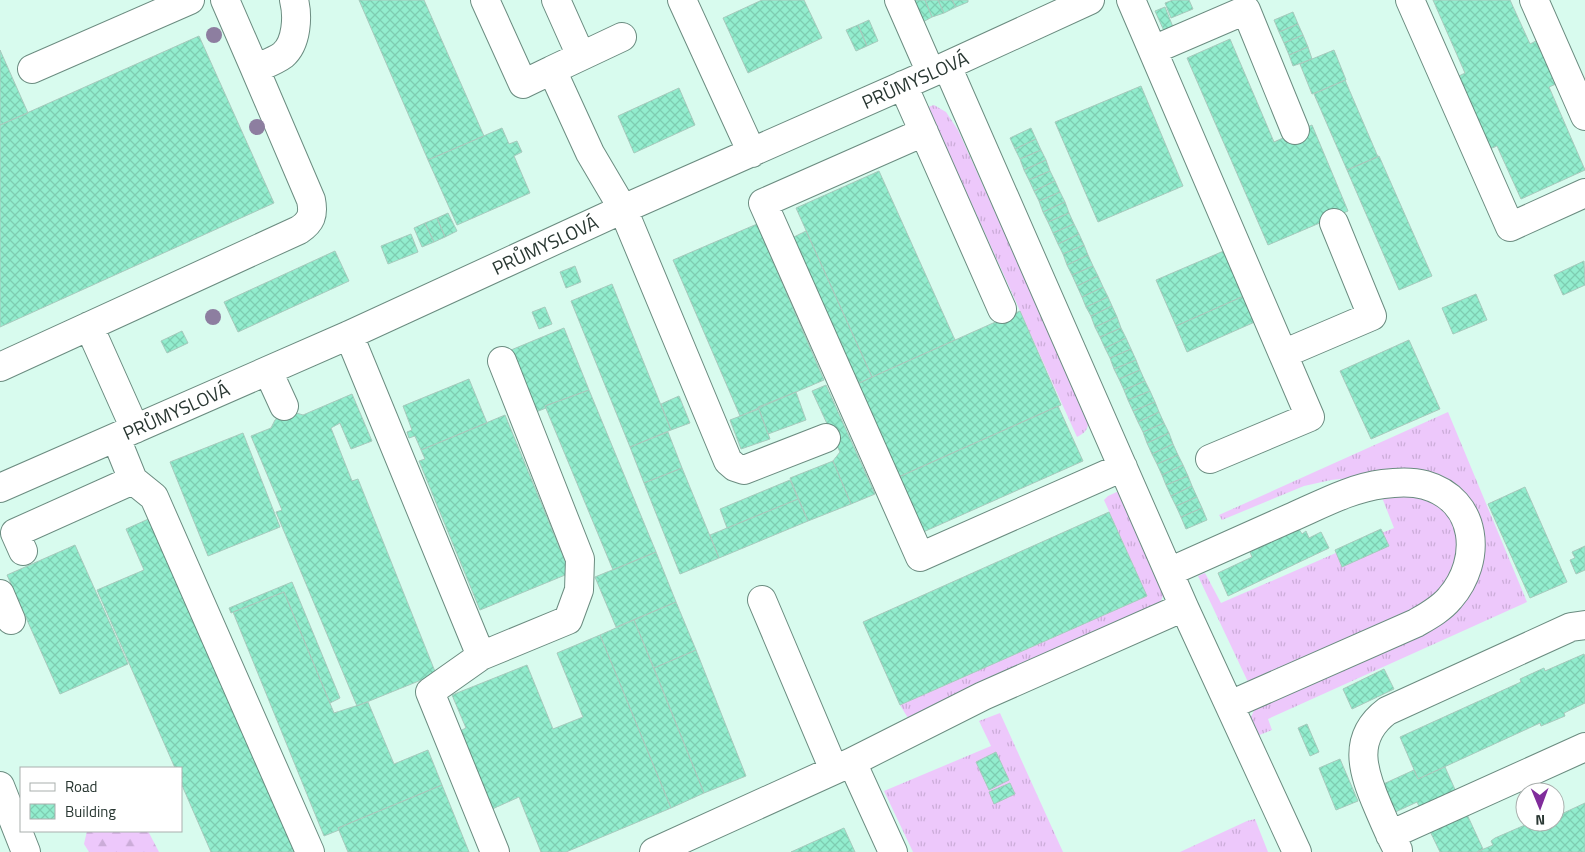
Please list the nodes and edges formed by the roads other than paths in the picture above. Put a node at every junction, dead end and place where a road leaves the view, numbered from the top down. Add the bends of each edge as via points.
1 (190, 0) edge
2 (225, 0) edge
3 (294, 0) edge
4 (485, 0) edge
5 (556, 0) edge
6 (682, 0) edge
7 (899, 0) edge
8 (1090, 0) edge
9 (1131, 0) edge
10 (1410, 0) edge
11 (1534, 0) edge
12 (622, 37) dead end
13 (1153, 50) junction
14 (581, 56) junction
15 (32, 69) dead end
16 (255, 69) junction
17 (552, 70) junction
18 (939, 70) junction
19 (903, 85) junction
20 (1585, 116) edge
21 (1295, 130) dead end
22 (924, 132) junction
23 (752, 153) junction
24 (1585, 194) edge
25 (623, 208) junction
26 (1334, 223) dead end
27 (1002, 309) dead end
28 (89, 326) junction
29 (349, 336) junction
30 (1284, 354) junction
31 (502, 361) dead end
32 (0, 367) edge
33 (268, 371) junction
34 (284, 406) dead end
35 (125, 434) junction
36 (826, 438) dead end
37 (1210, 459) dead end
38 (1123, 467) junction
39 (132, 480) junction
40 (0, 488) edge
41 (23, 550) dead end
42 (1169, 572) junction
43 (0, 594) edge
44 (762, 600) dead end
45 (1184, 607) junction
46 (11, 620) dead end
47 (1585, 625) edge
48 (481, 656) junction
49 (1230, 705) junction
50 (1585, 747) edge
51 (843, 766) junction
52 (0, 786) edge
53 (1395, 847) edge
54 (26, 852) edge
55 (310, 852) edge
56 (496, 852) edge
57 (654, 852) edge
58 (893, 852) edge
59 (1297, 852) edge

1 - 15 street
2 - 16 street
3 - 16 street via 296,19 290,45 283,55
4 - 17 street via 522,84
5 - 14 street
6 - 23 street
7 - 18 street
8 - 18 street, PRŮMYSLOVÁ
9 - 13 street
10 - 24 street via 1510,227
11 - 20 street
12 - 14 street
13 - 21 street via 1246,10
13 - 30 street
14 - 17 street
16 - 28 street via 311,200 311,221 299,230
17 - 25 street via 590,153
18 - 19 street, PRŮMYSLOVÁ
18 - 38 street
19 - 22 street
19 - 23 street, PRŮMYSLOVÁ
22 - 27 street
22 - 38 street via 763,203 920,557
23 - 25 street, PRŮMYSLOVÁ
25 - 29 street, PRŮMYSLOVÁ
25 - 36 street via 728,461 744,470
26 - 30 street via 1372,316
28 - 32 street
28 - 35 street
29 - 33 street, PRŮMYSLOVÁ
29 - 48 street
30 - 37 street via 1310,417
31 - 48 street via 580,559 579,590 568,620
33 - 34 street
33 - 35 street, PRŮMYSLOVÁ
35 - 39 street
35 - 40 street, PRŮMYSLOVÁ
38 - 42 street
39 - 41 street via 15,533
39 - 55 street via 154,497
42 - 45 street
42 - 49 street via 1322,504 1373,486 1406,482 1423,484 1446,495 1464,516 1472,542 1470,561 1458,587 1439,608 1416,623
43 - 46 street
44 - 51 street
45 - 49 street
45 - 51 street via 983,696
47 - 53 street via 1571,627 1378,718 1365,742 1363,764 1368,784
48 - 56 street via 430,692
49 - 59 street
50 - 53 street
51 - 57 street
51 - 58 street
52 - 54 street

